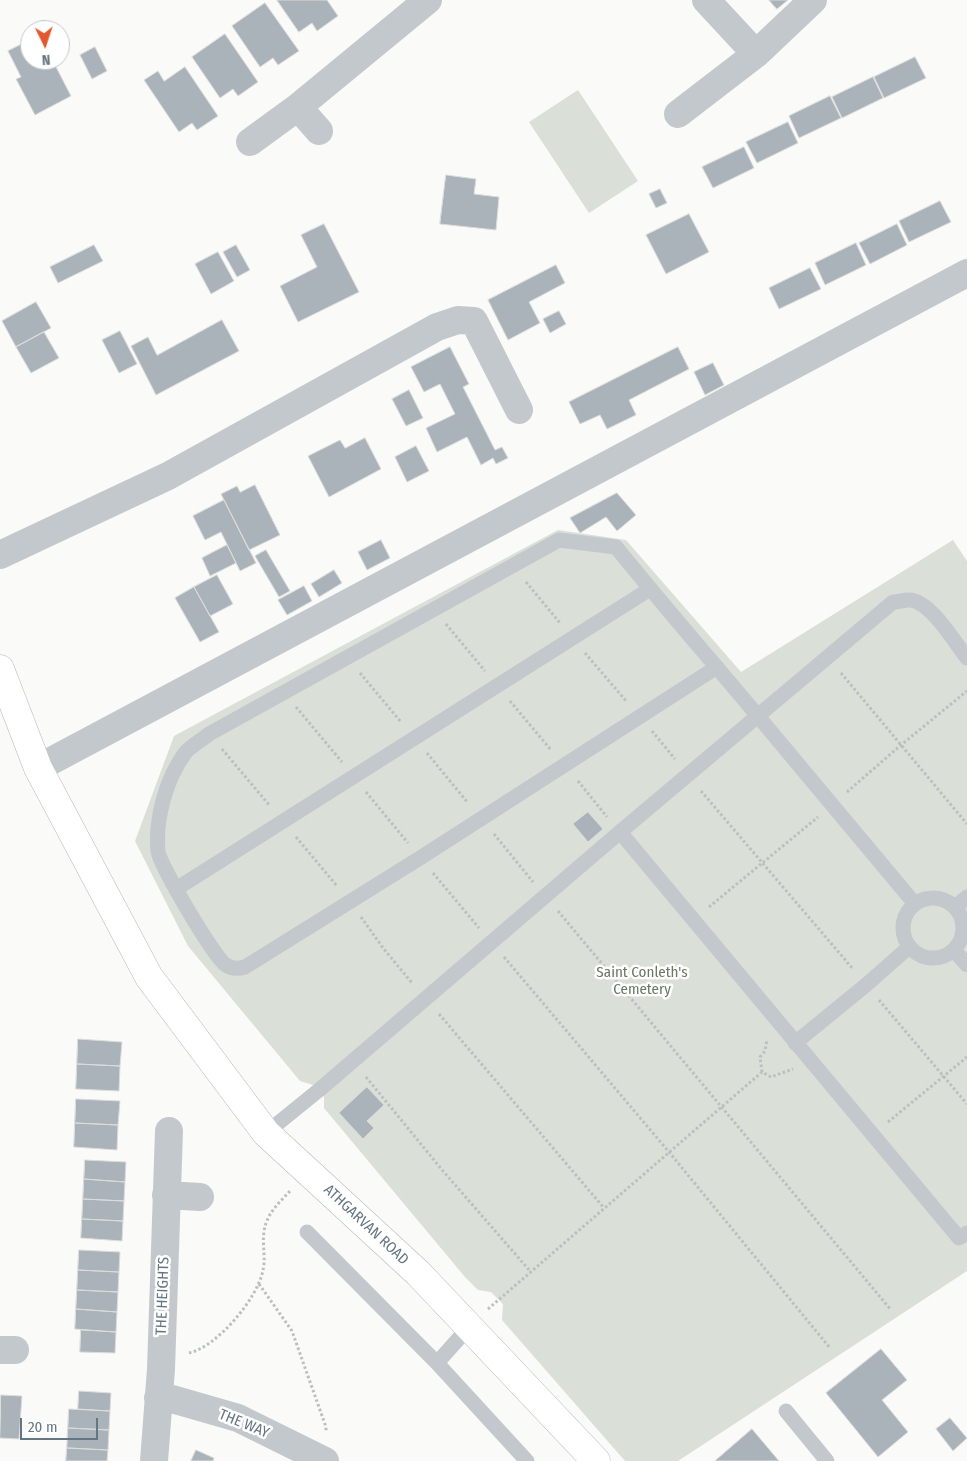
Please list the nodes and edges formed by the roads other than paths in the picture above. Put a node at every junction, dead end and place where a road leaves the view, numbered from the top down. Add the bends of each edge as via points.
1 (428, 0) edge
2 (706, 0) edge
3 (812, 0) edge
4 (756, 54) junction
5 (298, 107) junction
6 (678, 114) dead end
7 (319, 131) dead end
8 (250, 142) dead end
9 (967, 273) edge
10 (519, 410) dead end
11 (0, 555) edge
12 (650, 589) junction
13 (967, 658) edge
14 (717, 667) junction
15 (0, 669) edge
16 (758, 716) junction
17 (38, 768) junction
18 (620, 832) junction
19 (176, 888) junction
20 (967, 897) edge
21 (915, 904) junction
22 (955, 907) junction
23 (909, 947) junction
24 (954, 950) junction
25 (967, 965) edge
26 (795, 1043) junction
27 (169, 1131) dead end
28 (266, 1133) junction
29 (166, 1195) junction
30 (200, 1196) dead end
31 (306, 1232) dead end
32 (967, 1233) edge
33 (469, 1326) junction
34 (437, 1363) junction
35 (158, 1398) junction
36 (786, 1411) dead end
37 (321, 1459) edge
38 (154, 1461) edge
39 (527, 1461) edge
40 (596, 1461) edge
41 (826, 1461) edge

1 - 5 street
2 - 4 street
3 - 4 street
4 - 6 street
5 - 7 street
5 - 8 street
9 - 17 street
10 - 11 street via 474,321 458,320 437,327 168,476
12 - 14 lane
12 - 19 lane
12 - 19 lane via 616,547 559,540 209,734 186,752 170,779 157,826 158,854
13 - 16 lane via 936,617 921,604 910,600 893,602
14 - 16 lane
14 - 19 lane via 245,967 237,969 225,965
15 - 17 main road, ATHGARVAN ROAD
16 - 18 lane
16 - 21 lane
17 - 28 main road, ATHGARVAN ROAD via 149,977
18 - 26 lane
18 - 28 lane
20 - 22 lane
21 - 22 lane via 929,898 943,900
21 - 23 lane via 905,916 903,932
22 - 24 lane via 963,921 963,937
23 - 24 lane via 923,957 940,958
23 - 26 lane
24 - 25 lane
26 - 32 lane via 958,1238
27 - 29 street, THE HEIGHTS
28 - 33 main road, ATHGARVAN ROAD via 418,1273
29 - 30 street
29 - 35 street, THE HEIGHTS
31 - 34 lane
33 - 34 lane
33 - 40 main road, ATHGARVAN ROAD
34 - 39 lane
35 - 37 street, THE WAY via 238,1418
35 - 38 street, THE HEIGHTS
36 - 41 lane

